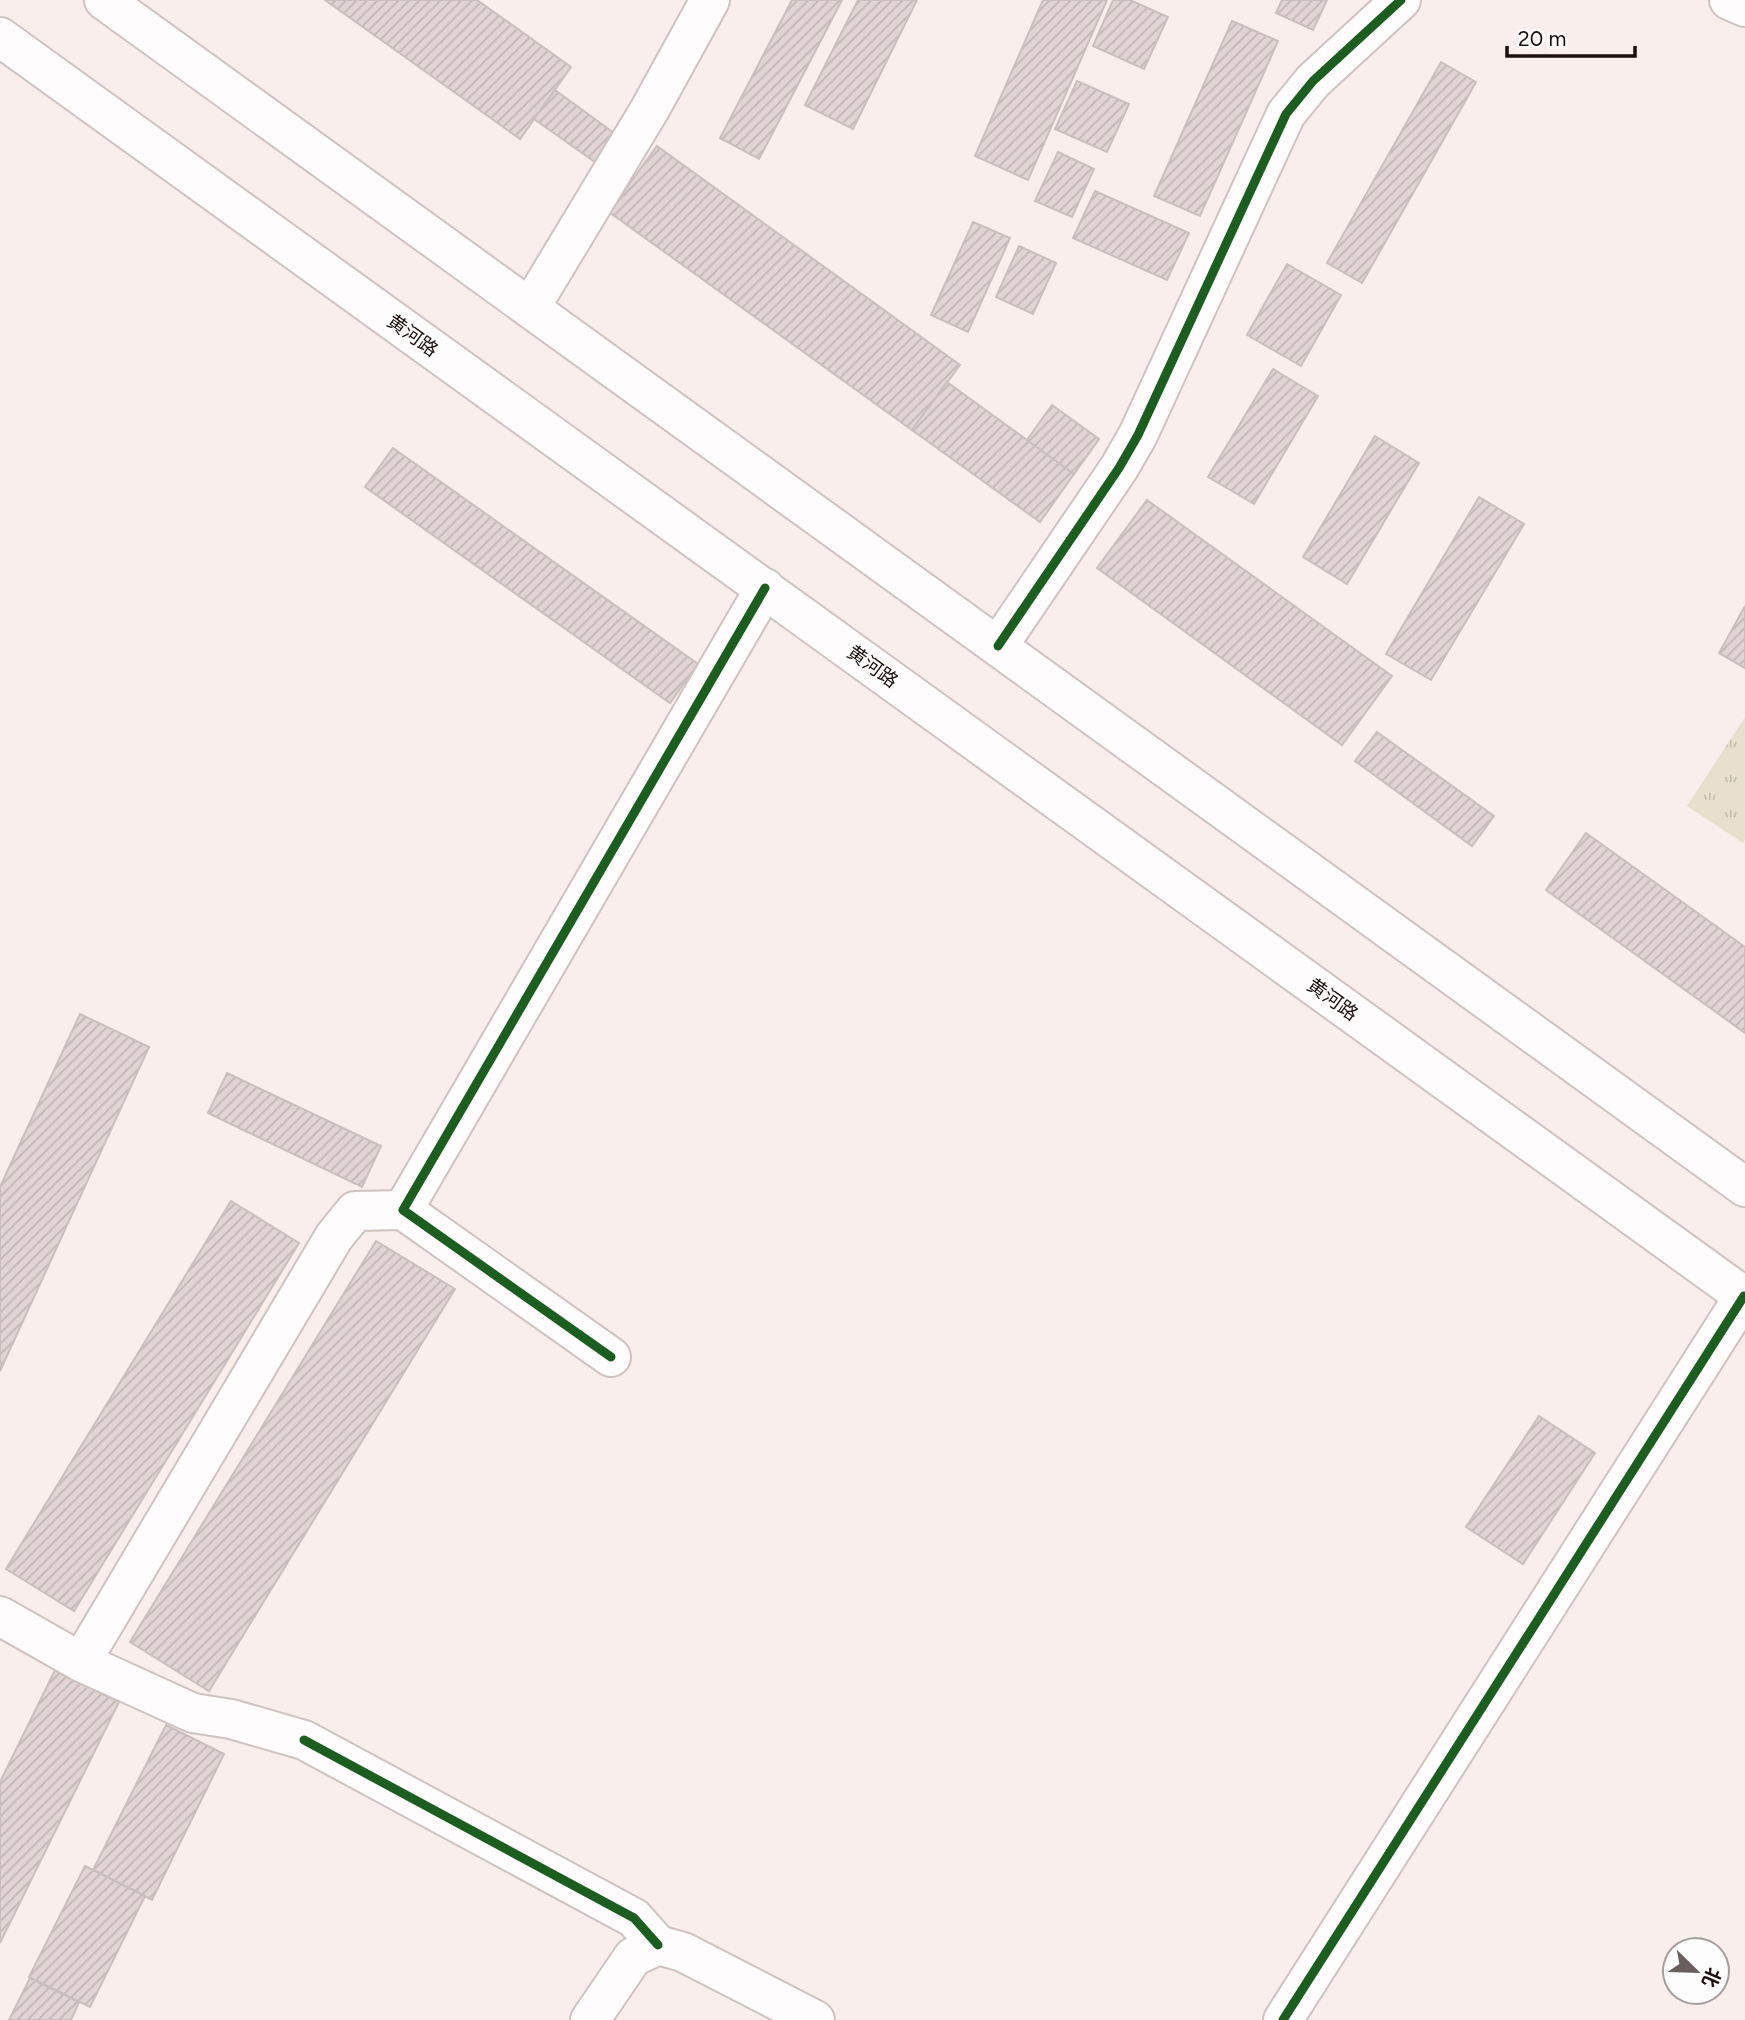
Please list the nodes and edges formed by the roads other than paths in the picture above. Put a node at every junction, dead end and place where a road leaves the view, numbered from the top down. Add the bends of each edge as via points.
1 (104, 0) edge
2 (710, 0) edge
3 (1401, 0) edge
4 (1729, 0) edge
5 (1745, 7) edge
6 (0, 37) edge
7 (530, 308) junction
8 (765, 588) junction
9 (998, 646) junction
10 (1745, 1187) edge
11 (403, 1210) junction
12 (1744, 1297) edge
13 (611, 1357) dead end
14 (0, 1616) edge
15 (81, 1662) junction
16 (658, 1945) junction
17 (590, 2020) edge
18 (815, 2020) edge
19 (1283, 2020) edge

1 - 7 main road
2 - 7 main road
3 - 9 main road via 1313,81 1286,114 1138,435
4 - 5 main road
6 - 8 main road, 黄河路
7 - 9 main road
8 - 11 main road
8 - 12 main road, 黄河路
9 - 10 main road
11 - 13 main road
11 - 15 main road via 355,1211 334,1237
12 - 19 main road
14 - 15 main road
15 - 16 main road via 193,1713 304,1740 634,1918
16 - 17 main road via 633,1956
16 - 18 main road via 684,1952

